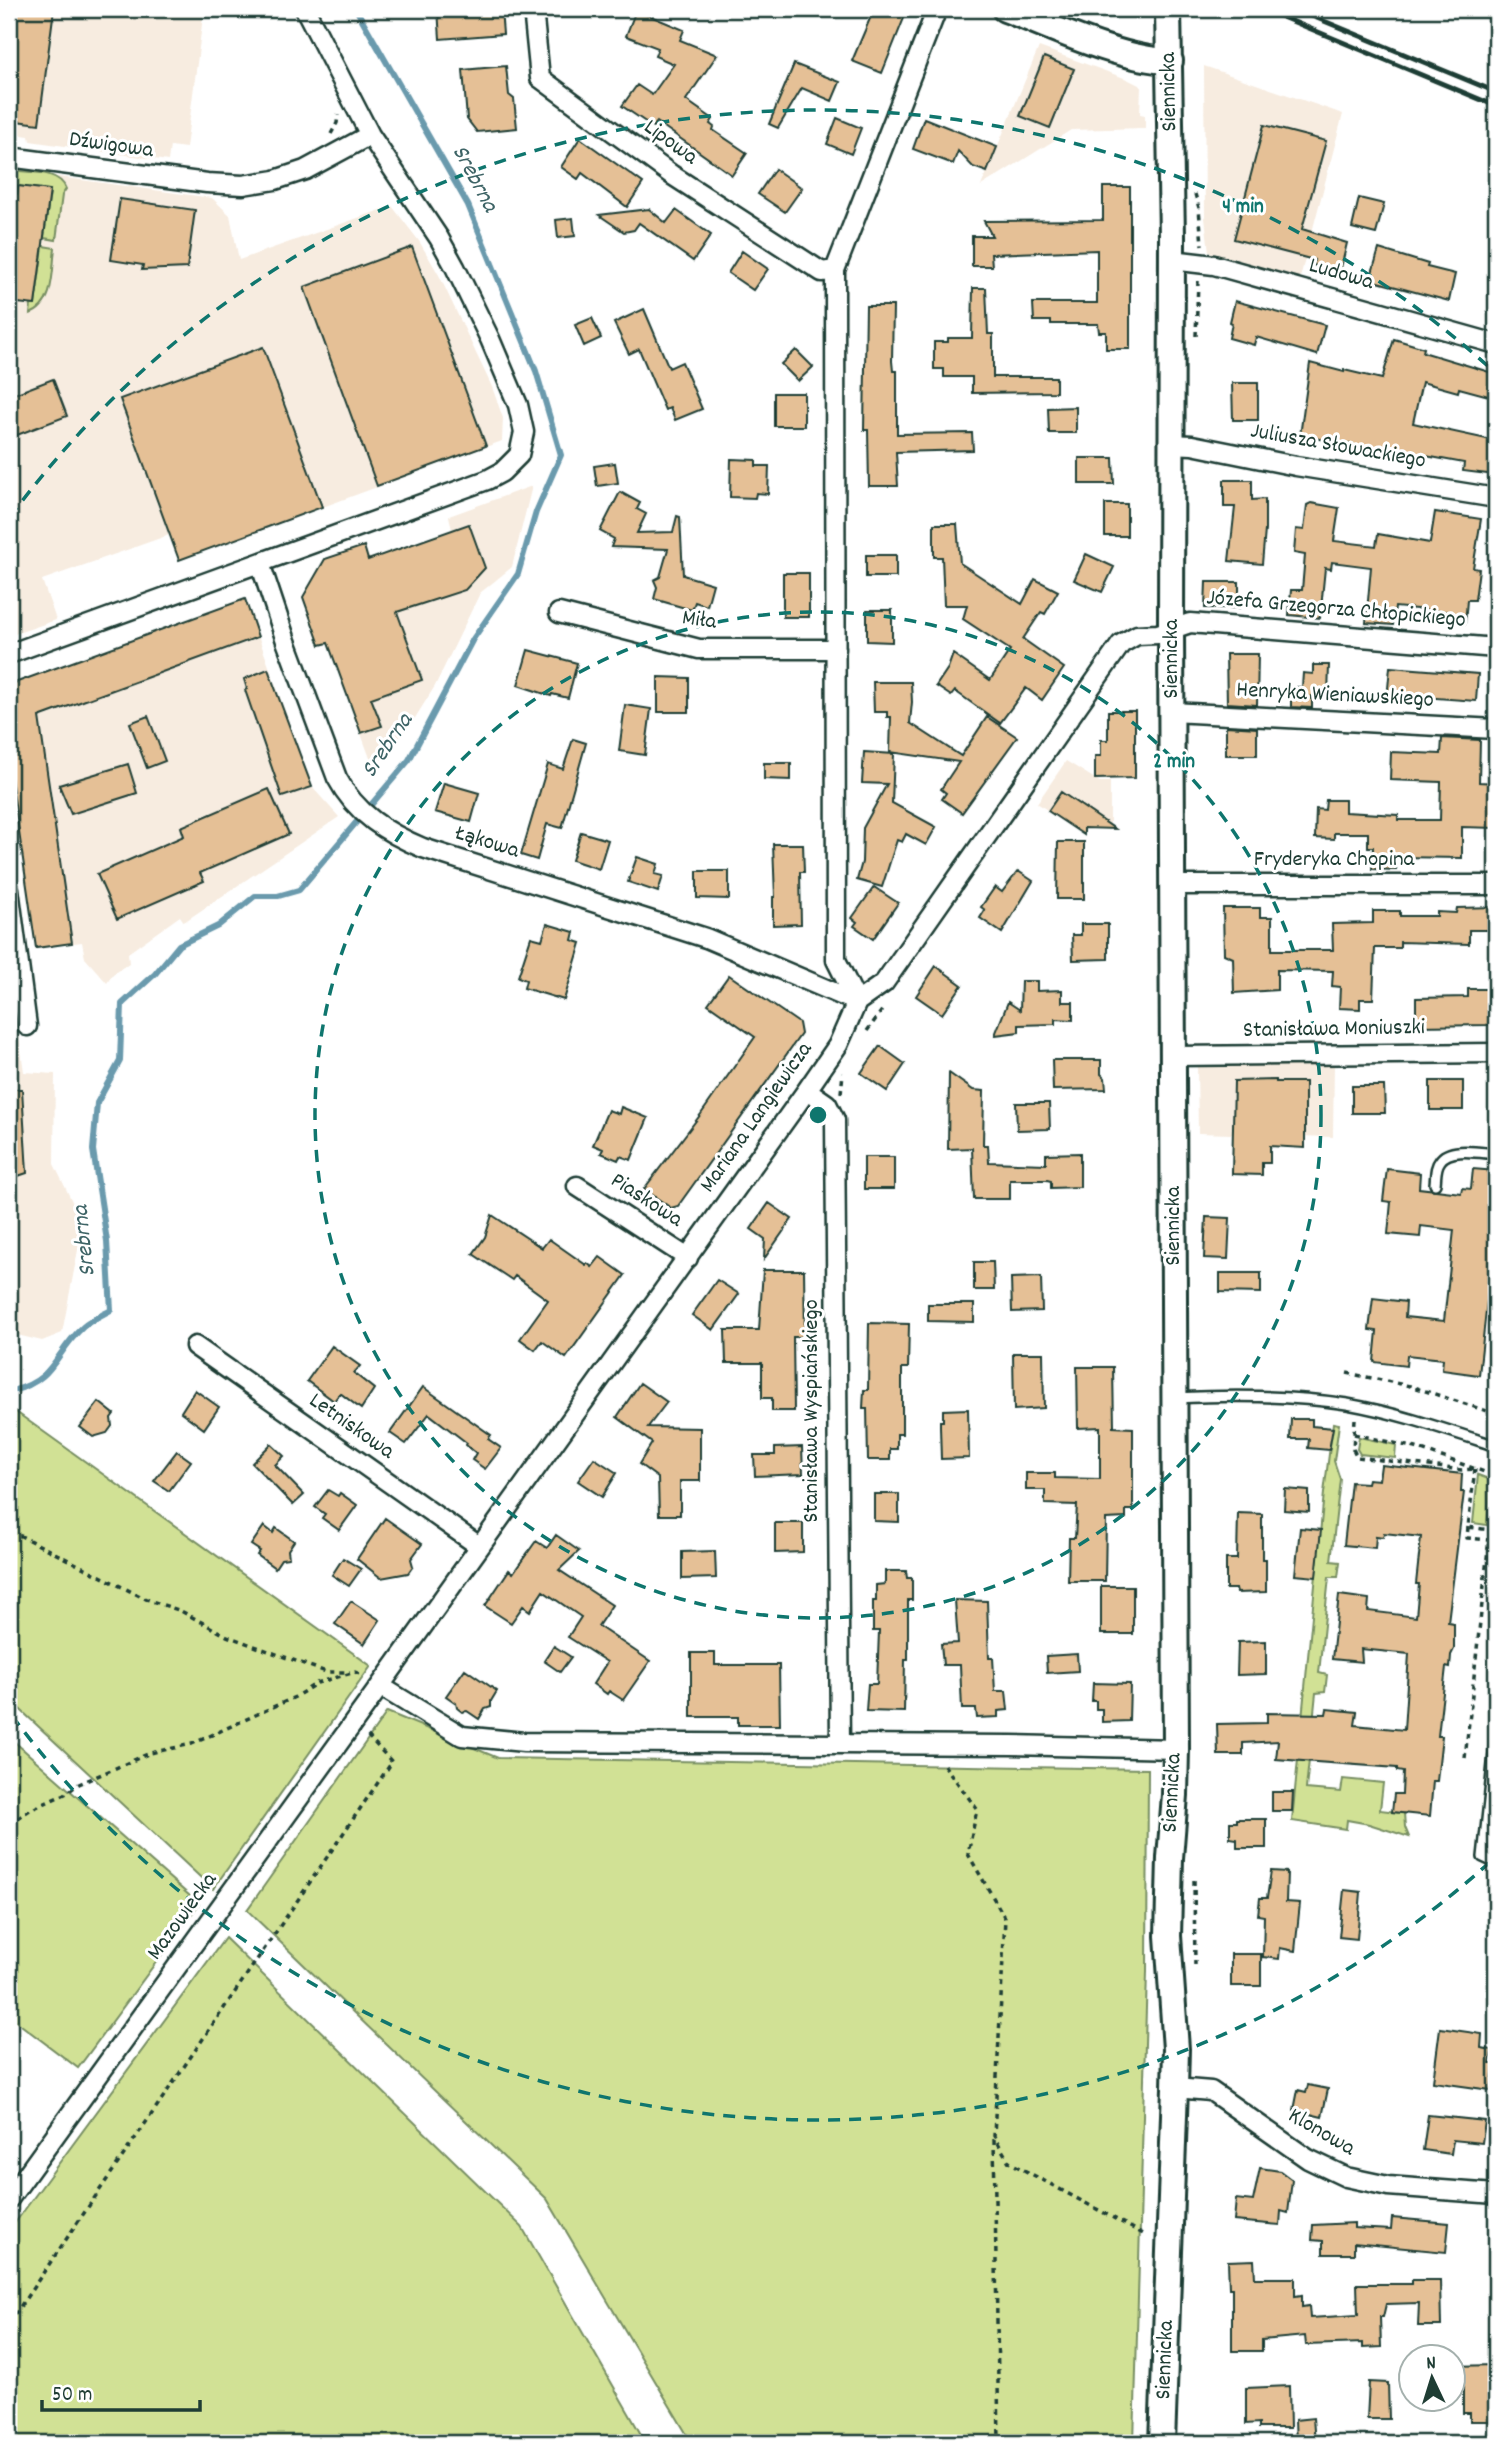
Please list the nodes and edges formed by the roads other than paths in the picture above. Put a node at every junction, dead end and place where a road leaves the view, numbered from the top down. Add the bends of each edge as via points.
1 (305, 9) edge
2 (533, 9) edge
3 (937, 9) edge
4 (1005, 9) edge
5 (1168, 9) edge
6 (1170, 61) junction
7 (370, 135) junction
8 (9, 157) edge
9 (1172, 260) junction
10 (835, 270) junction
11 (1496, 344) edge
12 (1171, 444) junction
13 (1496, 498) edge
14 (260, 563) junction
15 (559, 612) dead end
16 (1171, 628) junction
17 (1496, 648) edge
18 (836, 649) junction
19 (9, 654) edge
20 (1172, 712) junction
21 (1496, 729) edge
22 (1172, 885) junction
23 (1496, 885) edge
24 (9, 889) edge
25 (857, 1002) junction
26 (27, 1026) dead end
27 (1496, 1053) edge
28 (1173, 1056) junction
29 (807, 1090) junction
30 (1496, 1154) edge
31 (1435, 1184) dead end
32 (577, 1186) dead end
33 (688, 1258) junction
34 (195, 1346) dead end
35 (1174, 1398) junction
36 (1496, 1446) edge
37 (480, 1546) junction
38 (396, 1664) joint
39 (380, 1686) junction
40 (1496, 1736) edge
41 (840, 1744) junction
42 (1176, 1749) junction
43 (1496, 1863) edge
44 (1175, 2088) junction
45 (1496, 2194) edge
46 (9, 2199) edge
47 (1162, 2443) edge

1 - 7 street
2 - 10 street, Lipowa via 540,78 683,183 822,272
3 - 10 street
4 - 6 main road via 1151,61
5 - 6 main road, Siennicka
6 - 9 main road, Siennicka
7 - 8 street, Dźwigowa via 319,164 243,185
7 - 14 street via 455,267 505,373 523,420 523,443 512,464 487,480
9 - 11 street, Ludowa via 1214,265
9 - 12 main road, Siennicka
10 - 18 street
12 - 13 street, Juliusza Słowackiego
12 - 16 main road, Siennicka
14 - 19 street
14 - 25 street, Łąkowa via 328,756 349,798 373,821 423,848 706,938
15 - 18 street, Miła via 699,649
16 - 17 street, Józefa Grzegorza Chłopickiego via 1191,623
16 - 20 main road, Siennicka
16 - 25 street, Mariana Langiewicza via 1137,635 1121,644 884,983
18 - 25 street via 836,960
20 - 21 street, Henryka Wieniawskiego
20 - 22 main road, Siennicka
22 - 23 street, Fryderyka Chopina
22 - 28 main road, Siennicka
24 - 26 street
25 - 29 street, Mariana Langiewicza via 838,1045
27 - 28 street, Stanisława Moniuszki
28 - 35 main road, Siennicka
29 - 33 street, Mariana Langiewicza
29 - 41 street, Stanisława Wyspiańskiego via 827,1104 835,1120
30 - 31 lane via 1449,1153 1437,1164
32 - 33 street, Piaskowa
33 - 37 street, Mariana Langiewicza
34 - 37 street, Letniskowa
35 - 36 lane via 1285,1397 1348,1404
35 - 42 main road, Siennicka
37 - 38 street, Mariana Langiewicza
38 - 39 street, Mazowiecka
39 - 41 street via 462,1736 524,1742
39 - 46 street, Mazowiecka
40 - 43 lane via 1483,1857
41 - 42 street
42 - 44 main road, Siennicka via 1168,1925
44 - 45 street, Klonowa via 1211,2091 1308,2159 1346,2177 1388,2186
44 - 47 main road, Siennicka

